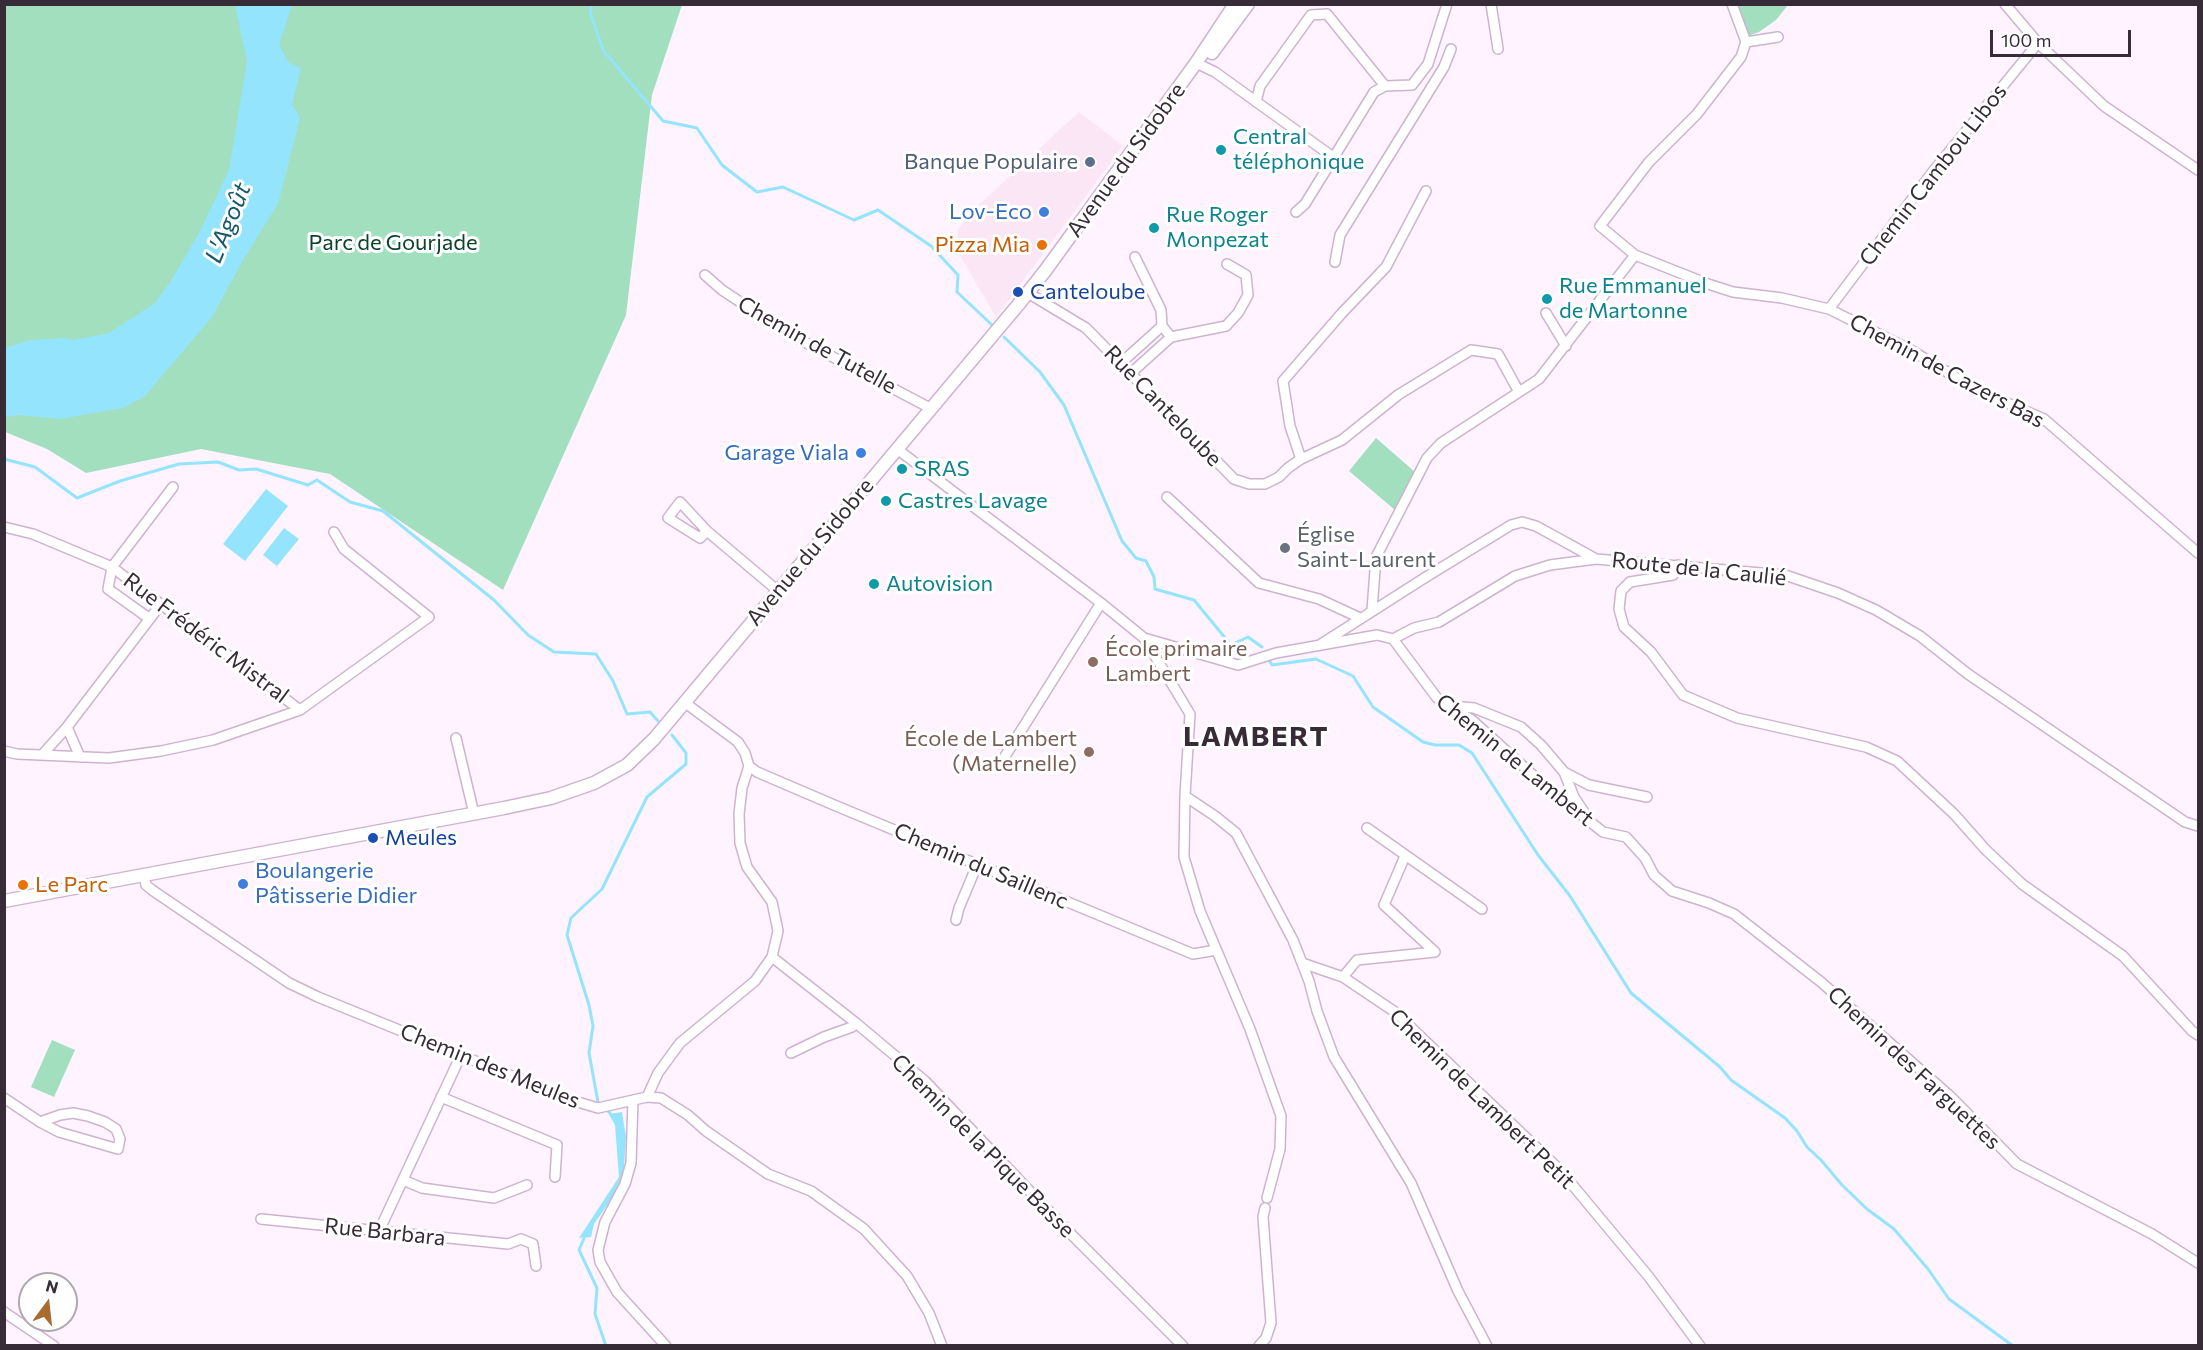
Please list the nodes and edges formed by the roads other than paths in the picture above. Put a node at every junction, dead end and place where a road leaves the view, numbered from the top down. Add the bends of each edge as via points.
1 (1235, 4) edge
2 (1248, 4) edge
3 (1447, 4) edge
4 (1491, 4) edge
5 (1732, 4) edge
6 (2005, 4) edge
7 (1778, 37) dead end
8 (1746, 42) junction
9 (2038, 43) junction
10 (1451, 49) dead end
11 (1498, 49) dead end
12 (1196, 63) junction
13 (1385, 86) junction
14 (1412, 86) junction
15 (1422, 101) junction
16 (1256, 102) junction
17 (1333, 157) junction
18 (2199, 170) edge
19 (1426, 191) dead end
20 (1296, 212) dead end
21 (1635, 255) junction
22 (1135, 257) dead end
23 (1335, 262) dead end
24 (1227, 264) dead end
25 (705, 275) dead end
26 (1028, 293) junction
27 (1829, 309) junction
28 (1546, 314) dead end
29 (1162, 326) junction
30 (1171, 337) junction
31 (1566, 346) junction
32 (1121, 363) junction
33 (1131, 373) junction
34 (1520, 392) junction
35 (932, 409) junction
36 (897, 449) junction
37 (1301, 459) junction
38 (173, 487) dead end
39 (1167, 497) dead end
40 (4, 527) edge
41 (707, 531) dead end
42 (334, 532) dead end
43 (2199, 553) edge
44 (1596, 559) junction
45 (1678, 565) junction
46 (112, 567) junction
47 (778, 591) junction
48 (1101, 603) junction
49 (161, 604) junction
50 (1372, 610) junction
51 (1360, 618) junction
52 (150, 619) junction
53 (1144, 638) junction
54 (1393, 639) junction
55 (1316, 647) junction
56 (684, 702) junction
57 (1449, 706) junction
58 (300, 710) junction
59 (67, 727) junction
60 (456, 738) dead end
61 (4, 751) edge
62 (42, 755) junction
63 (80, 757) junction
64 (1002, 761) dead end
65 (749, 766) junction
66 (1564, 772) junction
67 (1185, 796) junction
68 (1647, 797) dead end
69 (474, 814) junction
70 (1593, 825) junction
71 (2199, 826) edge
72 (1367, 828) dead end
73 (1404, 855) junction
74 (1645, 858) joint
75 (977, 865) junction
76 (144, 875) junction
77 (4, 901) edge
78 (1482, 909) dead end
79 (956, 920) dead end
80 (1216, 950) junction
81 (772, 957) junction
82 (1302, 963) junction
83 (1343, 977) junction
84 (856, 1023) junction
85 (2199, 1035) edge
86 (790, 1053) dead end
87 (461, 1055) junction
88 (441, 1097) junction
89 (647, 1097) junction
90 (4, 1098) edge
91 (633, 1100) junction
92 (40, 1122) junction
93 (555, 1177) dead end
94 (403, 1180) junction
95 (527, 1185) dead end
96 (261, 1219) dead end
97 (379, 1231) junction
98 (2199, 1263) edge
99 (536, 1266) dead end
100 (4, 1312) edge
101 (54, 1346) edge
102 (666, 1346) edge
103 (942, 1346) edge
104 (1183, 1346) edge
105 (1259, 1346) edge
106 (1487, 1346) edge
107 (1700, 1346) edge

1 - 12 main road, Avenue du Sidobre
2 - 12 main road, Avenue du Sidobre via 1211,54
3 - 14 street via 1428,64
4 - 11 street
5 - 8 street
6 - 9 street
7 - 8 street
8 - 21 street, Chemin de Cazers Bas via 1741,57 1697,114 1649,162 1600,226
9 - 18 street via 2104,106
9 - 27 street, Chemin Cambou Libos via 1931,174
10 - 15 street
12 - 16 street
12 - 26 main road, Avenue du Sidobre
13 - 14 street
13 - 16 street via 1327,14 1311,15 1260,86
13 - 17 street via 1374,92
14 - 15 street
15 - 23 street via 1340,235
16 - 17 street
17 - 20 street via 1305,204
19 - 37 street via 1386,267 1282,381
21 - 27 street, Chemin de Cazers Bas via 1733,292
21 - 31 street
22 - 29 street via 1161,310
24 - 30 street via 1246,275 1248,295 1239,313 1226,326
25 - 35 street, Chemin de Tutelle via 789,334
26 - 32 street, Rue Canteloube via 1086,328
26 - 35 main road, Avenue du Sidobre
27 - 43 street, Chemin de Cazers Bas via 1909,349 1977,390 2044,419
28 - 31 street
29 - 30 street
29 - 32 street
30 - 33 street
31 - 34 street via 1539,379
32 - 33 street, Rue Canteloube
33 - 37 street, Rue Canteloube via 1234,479 1265,484
34 - 37 street, Rue Canteloube via 1498,354 1471,350 1398,395 1342,440
34 - 50 street via 1441,443 1427,458 1376,557
35 - 36 main road, Avenue du Sidobre
36 - 47 main road, Avenue du Sidobre
36 - 48 street
38 - 46 street, Rue Frédéric Mistral
39 - 51 street via 1259,583 1319,599
40 - 46 street, Rue Frédéric Mistral via 33,534
41 - 47 street
42 - 58 street via 344,549 429,616
44 - 45 street, Route de la Caulié
44 - 50 street, Route de la Caulié via 1522,522
44 - 54 street via 1550,565 1515,576 1439,622 1414,628
45 - 71 street, Route de la Caulié via 1785,575 1876,610 1920,636 1968,674 2185,822
45 - 85 street via 1673,574 1630,582 1621,591 1619,609 1624,627 1651,652 1683,695 1737,718 1866,747 1897,761 2022,884 2122,956
46 - 49 street, Rue Frédéric Mistral
46 - 52 street, Rue Frédéric Mistral via 108,589
47 - 56 main road, Avenue du Sidobre
48 - 53 street
48 - 64 street
49 - 52 street
49 - 58 street, Rue Frédéric Mistral
50 - 51 street, Route de la Caulié
51 - 55 street, Route de la Caulié
52 - 59 street
53 - 55 street via 1238,665 1276,653
53 - 67 street via 1190,714
54 - 55 street via 1377,636
54 - 57 street, Chemin de Lambert via 1437,698
56 - 65 street via 738,742
56 - 69 main road, Avenue du Sidobre via 627,765 594,783 551,798
57 - 66 street via 1474,708 1521,728
57 - 70 street, Chemin de Lambert via 1472,720
58 - 63 street via 213,740 109,758
59 - 62 street
59 - 63 street
60 - 69 street
61 - 62 street
62 - 63 street
65 - 75 street, Chemin du Saillenc
65 - 81 street via 739,814 740,843 747,867 772,902 778,931
66 - 68 street via 1589,785
66 - 70 street via 1574,797
67 - 80 street via 1184,856
67 - 82 street via 1236,833
69 - 76 main road, Avenue du Sidobre
70 - 74 street, Chemin de Lambert via 1603,832 1626,837
72 - 73 street
73 - 78 street
73 - 83 street via 1384,905 1434,951 1358,960
74 - 98 street, Chemin des Farguettes via 1654,875 1672,891 1734,914 1821,982 1950,1096 2017,1164 2152,1234
75 - 79 street
75 - 80 street, Chemin du Saillenc via 1193,954
76 - 77 main road, Avenue du Sidobre
76 - 87 street, Chemin des Meules via 152,890 289,983
80 - 105 street via 1281,1116 1280,1149 1263,1217 1271,1323
81 - 84 street, Chemin de la Pique Basse
81 - 89 street via 755,981 680,1043 658,1073
82 - 83 street, Chemin de Lambert Petit
82 - 106 street via 1334,1057 1411,1183 1458,1291
83 - 107 street, Chemin de Lambert Petit via 1395,1012 1560,1170 1649,1277
84 - 86 street
84 - 104 street, Chemin de la Pique Basse via 925,1081
87 - 88 street
87 - 91 street, Chemin des Meules via 598,1108
88 - 93 street via 557,1145
88 - 94 street
89 - 91 street, Chemin des Meules
89 - 103 street via 661,1098 768,1174 811,1191 864,1229 907,1276 929,1313
90 - 92 street
91 - 102 street via 631,1163 626,1184 605,1222 598,1250 600,1262 617,1292
92 - 92 street via 66,1114 88,1116 116,1129 118,1149 78,1139
94 - 95 street via 422,1188 494,1198
94 - 97 street
96 - 97 street, Rue Barbara
97 - 99 street, Rue Barbara via 508,1244 521,1239 533,1244
100 - 101 street

